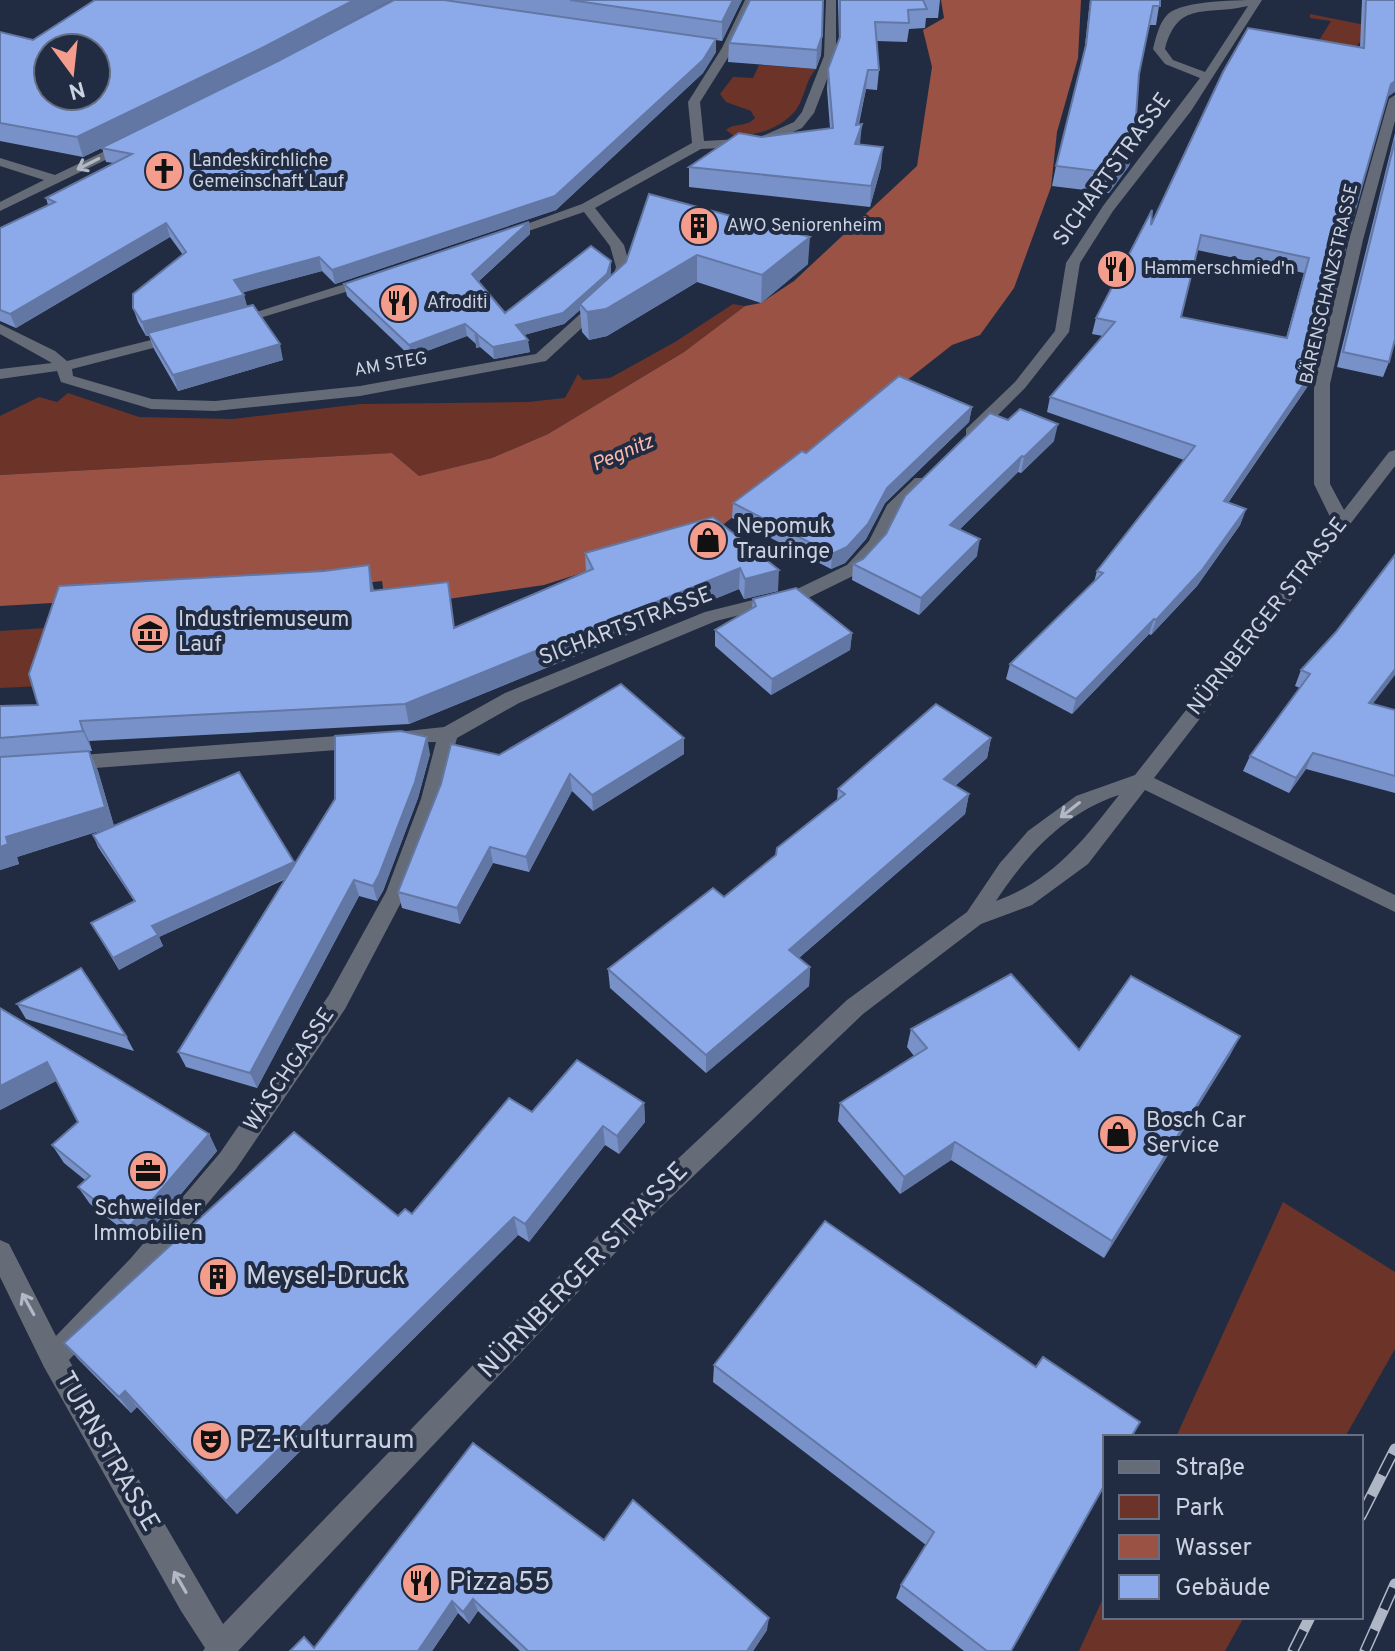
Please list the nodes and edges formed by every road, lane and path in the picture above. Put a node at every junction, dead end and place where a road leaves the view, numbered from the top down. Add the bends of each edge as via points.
1 (750, 0) edge
2 (831, 0) edge
3 (1257, 0) edge
4 (712, 46) edge
5 (728, 48) junction
6 (1208, 77) junction
7 (1395, 99) edge
8 (137, 140) edge
9 (698, 145) junction
10 (0, 162) edge
11 (57, 180) junction
12 (0, 207) edge
13 (587, 207) junction
14 (492, 238) edge
15 (383, 276) edge
16 (0, 328) edge
17 (64, 366) junction
18 (0, 374) edge
19 (957, 447) edge
20 (1395, 455) edge
21 (935, 468) edge
22 (1342, 523) junction
23 (448, 734) junction
24 (46, 765) edge
25 (1141, 780) junction
26 (1395, 904) edge
27 (974, 918) junction
28 (0, 1252) edge
29 (53, 1358) junction
30 (220, 1650) edge

1 - 5 street
2 - 9 street via 830,56 808,113 798,125 760,142
3 - 6 street, SICHARTSTRASSE
3 - 6 street via 1231,6 1182,1 1173,7 1162,25 1159,49 1169,62
4 - 5 street
5 - 9 street via 694,102
6 - 19 street, SICHARTSTRASSE via 1073,263 1062,332 1020,385
7 - 22 street, BÄRENSCHANZSTRASSE via 1322,384 1322,484
8 -> 11 street
9 - 13 street
10 - 11 street
11 - 12 street
13 - 14 street
13 - 17 street, AM STEG via 617,245 623,267 617,289 541,358 360,391 215,406 151,404 97,391 66,379
15 - 17 street
16 - 17 street
17 - 18 street
20 - 22 street, NÜRNBERGER STRASSE
21 - 23 street, SICHARTSTRASSE via 893,509 876,544 853,569 802,594 711,616 604,659 512,698
22 - 25 street, NÜRNBERGER STRASSE
23 - 24 street, SICHARTSTRASSE
23 - 29 street, WÄSCHGASSE via 431,799 396,893 337,1002 228,1161
25 - 26 street
25 - 27 street, NÜRNBERGER STRASSE via 1081,858 1025,899
25 -> 27 street, NÜRNBERGER STRASSE via 1081,802 1038,835 998,878
27 - 30 street, NÜRNBERGER STRASSE via 855,1007 627,1223
29 -> 28 street, TURNSTRASSE
30 -> 29 street, TURNSTRASSE

